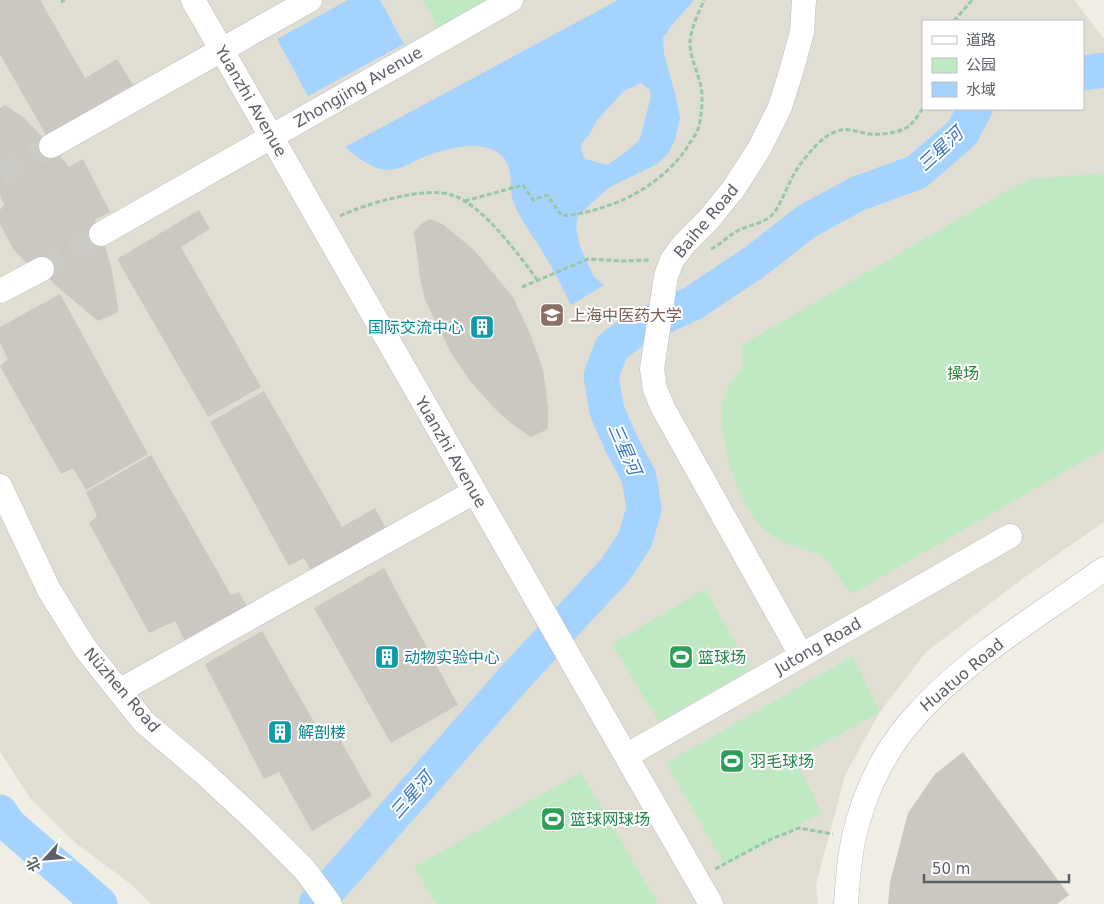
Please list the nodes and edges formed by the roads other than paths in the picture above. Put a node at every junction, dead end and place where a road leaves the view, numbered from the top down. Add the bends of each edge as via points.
1 (193, 0) edge
2 (310, 0) edge
3 (511, 0) edge
4 (804, 0) edge
5 (222, 50) junction
6 (271, 136) junction
7 (51, 146) tunnel mouth
8 (101, 234) tunnel mouth
9 (42, 269) tunnel mouth
10 (0, 291) edge
11 (0, 486) edge
12 (474, 492) junction
13 (1010, 536) dead end
14 (1104, 569) edge
15 (1104, 584) edge
16 (801, 655) junction
17 (119, 692) junction
18 (626, 756) junction
19 (330, 904) edge
20 (711, 904) edge
21 (846, 904) edge
22 (858, 904) edge

1 - 5 street, Yuanzhi Avenue
2 - 5 street
3 - 6 street, Zhongjing Avenue
4 - 16 street, Baihe Road via 802,32 780,107 734,188 678,252 666,276 652,369 655,389 663,408
5 - 6 street, Yuanzhi Avenue
5 - 7 street
6 - 8 street, Zhongjing Avenue
6 - 12 street, Yuanzhi Avenue
9 - 10 street
11 - 17 street, Nüzhen Road via 49,590 85,648
12 - 17 street
12 - 18 street, Yuanzhi Avenue
13 - 16 street, Jutong Road
14 - 21 street, Huatuo Road via 978,659 916,714 874,778 858,818 849,864
15 - 22 street, Huatuo Road via 985,668 932,715 906,748 885,783 870,819 861,864
16 - 18 street, Jutong Road
17 - 19 street, Nüzhen Road via 144,722 258,822 305,870
18 - 20 street, Yuanzhi Avenue

